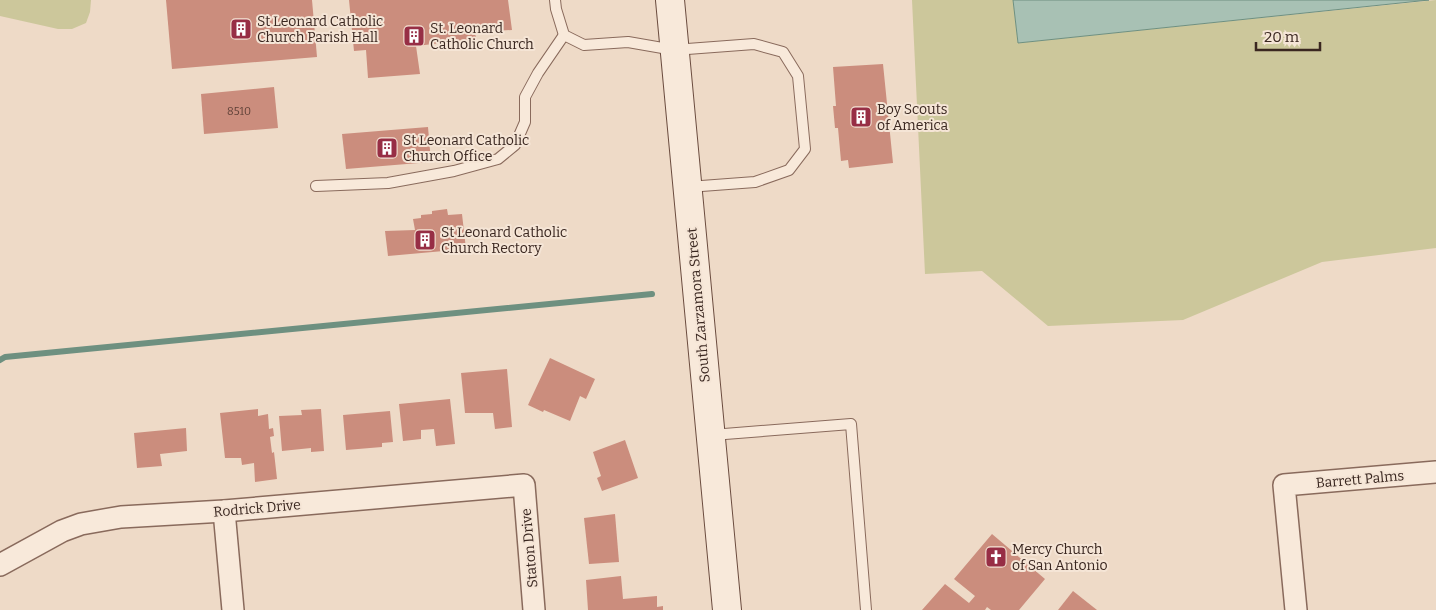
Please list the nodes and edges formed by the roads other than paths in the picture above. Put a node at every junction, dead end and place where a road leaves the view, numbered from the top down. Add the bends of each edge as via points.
1 (555, 0) edge
2 (670, 0) edge
3 (564, 35) junction
4 (674, 50) junction
5 (316, 186) dead end
6 (687, 187) junction
7 (710, 435) junction
8 (1436, 472) edge
9 (524, 485) joint
10 (224, 511) junction
11 (0, 565) edge
12 (233, 610) edge
13 (534, 610) edge
14 (727, 610) edge
15 (866, 610) edge
16 (1296, 610) edge

1 - 3 lane
2 - 4 main road, South Zarzamora Street
3 - 4 lane via 584,45 628,42
3 - 5 lane via 526,97 525,122 515,145 498,159 388,183
4 - 6 main road, South Zarzamora Street
4 - 6 lane via 754,44 783,52 798,76 805,149 789,170 755,182
6 - 7 main road, South Zarzamora Street
7 - 14 main road, South Zarzamora Street
7 - 15 lane via 852,424
8 - 16 street, Barrett Palms via 1284,486
9 - 10 street, Rodrick Drive
9 - 13 street, Staton Drive
10 - 11 street, Rodrick Drive via 122,517 82,524 46,539
10 - 12 street

